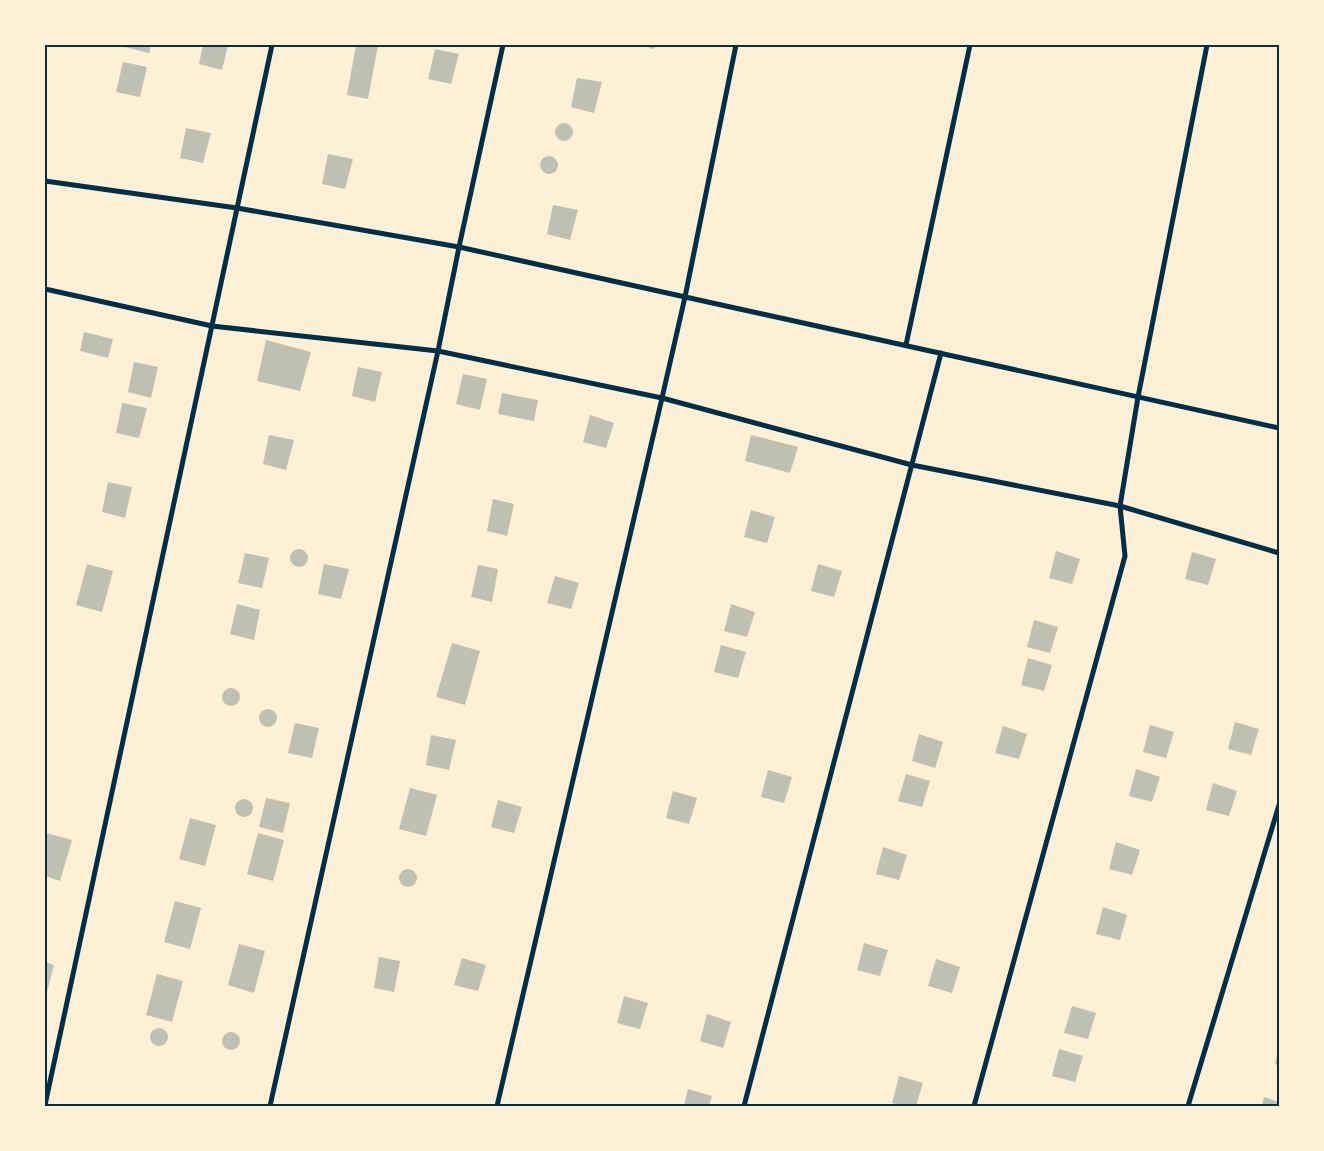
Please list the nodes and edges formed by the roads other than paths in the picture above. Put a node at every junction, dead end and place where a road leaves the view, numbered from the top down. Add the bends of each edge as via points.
1 (272, 45) edge
2 (504, 45) edge
3 (736, 45) edge
4 (970, 45) edge
5 (1207, 45) edge
6 (45, 181) edge
7 (237, 208) junction
8 (459, 247) junction
9 (45, 289) edge
10 (685, 297) junction
11 (212, 326) junction
12 (906, 345) junction
13 (438, 351) junction
14 (942, 353) junction
15 (1138, 397) junction
16 (662, 398) junction
17 (1279, 428) edge
18 (912, 465) junction
19 (1120, 506) junction
20 (1279, 553) edge
21 (1279, 804) edge
22 (45, 1105) edge
23 (270, 1106) edge
24 (497, 1106) edge
25 (744, 1106) edge
26 (974, 1106) edge
27 (1188, 1106) edge

1 - 7 street
2 - 8 street
3 - 10 street
4 - 12 street
5 - 15 street
6 - 7 street
7 - 8 street
7 - 11 street
8 - 10 street
8 - 13 street
9 - 11 street
10 - 12 street
10 - 16 street
11 - 13 street
11 - 22 street
12 - 14 street
13 - 16 street
13 - 23 street
14 - 15 street
14 - 18 street
15 - 17 street
15 - 19 street
16 - 18 street
16 - 24 street
18 - 19 street
18 - 25 street
19 - 20 street
19 - 26 street via 1125,556
21 - 27 street

